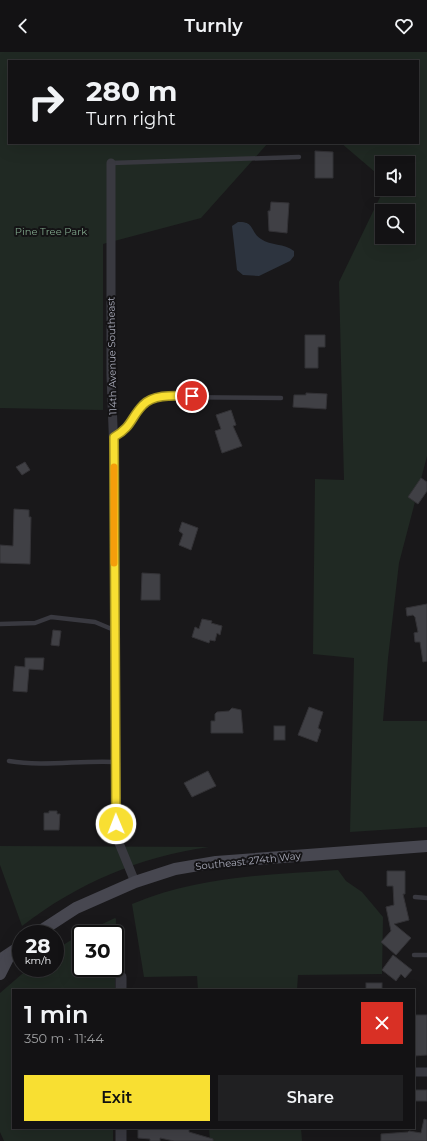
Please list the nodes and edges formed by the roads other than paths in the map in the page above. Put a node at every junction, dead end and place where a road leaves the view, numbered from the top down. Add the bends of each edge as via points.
1 (299, 157) dead end
2 (111, 163) joint
3 (281, 398) dead end
4 (114, 437) junction
5 (0, 624) edge
6 (114, 630) junction
7 (9, 761) dead end
8 (115, 762) junction
9 (427, 846) edge
10 (135, 882) junction
11 (415, 897) dead end
12 (427, 898) edge
13 (50, 925) edge
14 (414, 955) dead end
15 (427, 955) edge
16 (4, 958) edge
17 (0, 974) edge
18 (121, 978) dead end
19 (121, 989) edge
20 (415, 1072) edge
21 (427, 1072) edge
22 (121, 1129) edge
23 (121, 1141) edge

1 - 2 lane
2 - 4 street, 114th Avenue Southeast via 111,375
3 - 4 lane via 161,397 142,405 128,427
4 - 6 street, 114th Avenue Southeast
5 - 6 lane via 35,623 51,617 95,622
6 - 8 street, 114th Avenue Southeast
7 - 8 lane via 56,764
8 - 10 street, 114th Avenue Southeast via 116,824 119,843
9 - 10 main road, Southeast 274th Way via 216,862 175,870
10 - 13 main road, Southeast 274th Way via 76,908
11 - 12 lane
14 - 15 lane
16 - 17 main road
18 - 19 street
20 - 21 street
22 - 23 street

